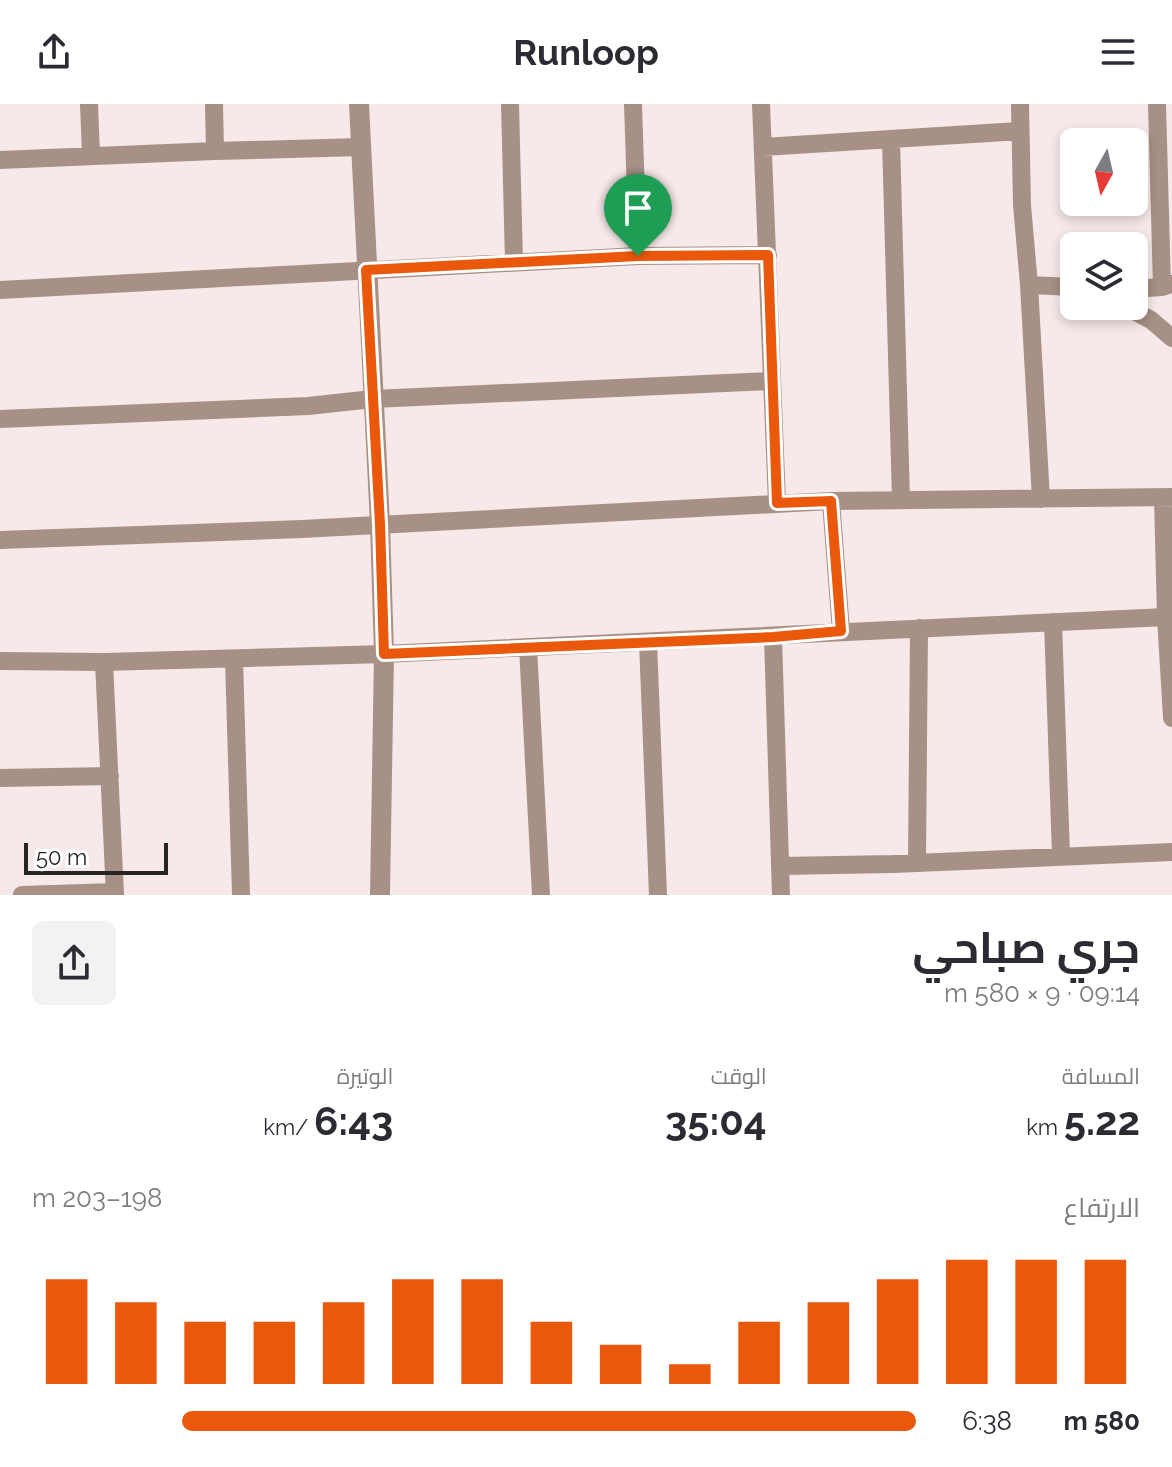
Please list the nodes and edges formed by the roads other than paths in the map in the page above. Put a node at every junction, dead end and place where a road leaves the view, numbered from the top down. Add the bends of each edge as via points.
1 (89, 104) edge
2 (214, 104) edge
3 (359, 104) edge
4 (510, 104) edge
5 (633, 104) edge
6 (761, 104) edge
7 (1020, 104) edge
8 (1157, 104) edge
9 (1020, 131) junction
10 (891, 140) junction
11 (361, 147) junction
12 (763, 147) junction
13 (215, 151) junction
14 (91, 155) junction
15 (0, 160) edge
16 (768, 255) junction
17 (638, 256) junction
18 (514, 262) junction
19 (366, 270) junction
20 (1029, 285) junction
21 (1060, 286) edge
22 (1167, 286) edge
23 (0, 290) edge
24 (1148, 318) edge
25 (1172, 338) edge
26 (771, 381) junction
27 (373, 399) junction
28 (0, 419) edge
29 (1168, 497) edge
30 (1041, 499) junction
31 (901, 500) junction
32 (831, 501) junction
33 (777, 503) junction
34 (380, 524) junction
35 (0, 540) edge
36 (1166, 617) junction
37 (1053, 622) junction
38 (919, 628) junction
39 (841, 631) junction
40 (773, 637) junction
41 (648, 642) junction
42 (528, 647) junction
43 (384, 654) junction
44 (234, 659) junction
45 (0, 661) edge
46 (104, 662) junction
47 (1172, 718) edge
48 (110, 776) junction
49 (0, 778) edge
50 (1172, 852) edge
51 (1061, 856) junction
52 (917, 862) junction
53 (780, 866) junction
54 (115, 894) edge
55 (22, 895) edge
56 (241, 895) edge
57 (380, 895) edge
58 (541, 895) edge
59 (658, 895) edge
60 (781, 895) edge

1 - 14 street
2 - 13 street
3 - 11 street
4 - 18 street
5 - 17 street
6 - 12 street
7 - 9 street
8 - 22 street
9 - 10 street
9 - 20 street
10 - 12 street
10 - 31 street
11 - 13 street
11 - 19 street
12 - 16 street
13 - 14 street
14 - 15 street
16 - 17 street
16 - 26 street
17 - 18 street
18 - 19 street
19 - 23 street
19 - 27 street
20 - 21 street
20 - 30 street
24 - 25 street
26 - 27 street
26 - 33 street
27 - 28 street
27 - 34 street
29 - 30 street
29 - 36 street
30 - 31 street
31 - 32 street
32 - 33 street
32 - 39 street
33 - 34 street
34 - 35 street
34 - 43 street
36 - 37 street
36 - 47 street
37 - 38 street
37 - 51 street
38 - 39 street
38 - 52 street
39 - 40 street
40 - 41 street
40 - 53 street
41 - 42 street
41 - 59 street
42 - 43 street
42 - 58 street
43 - 44 street
43 - 57 street
44 - 46 street
44 - 56 street
45 - 46 street
46 - 48 street
48 - 49 street
48 - 54 street
50 - 51 street
51 - 52 street
52 - 53 street
53 - 60 street
54 - 55 street

